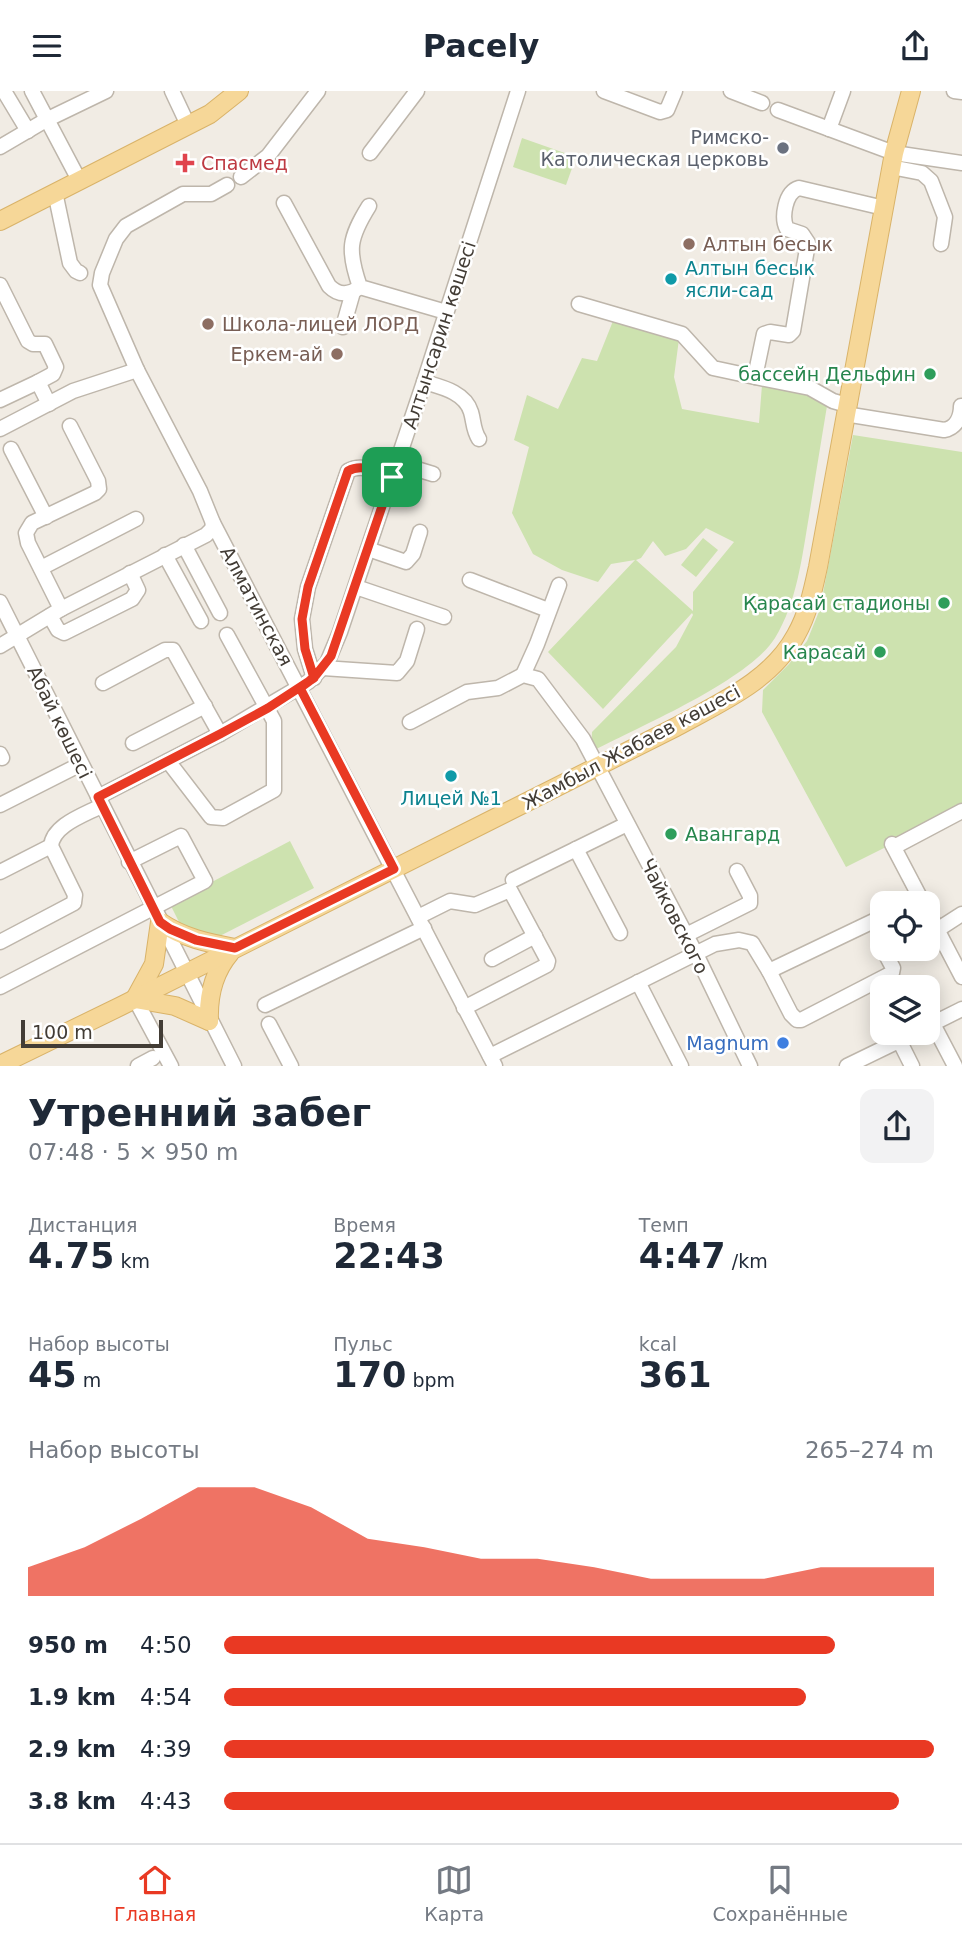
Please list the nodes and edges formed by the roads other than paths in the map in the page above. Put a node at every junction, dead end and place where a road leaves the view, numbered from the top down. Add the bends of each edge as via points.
1 (4, 91) edge
2 (32, 91) edge
3 (106, 91) edge
4 (172, 91) edge
5 (239, 91) edge
6 (318, 91) edge
7 (417, 91) edge
8 (518, 91) edge
9 (604, 91) edge
10 (675, 91) edge
11 (731, 91) edge
12 (843, 91) edge
13 (911, 91) edge
14 (954, 91) edge
15 (962, 92) edge
16 (762, 103) dead end
17 (778, 110) dead end
18 (46, 120) junction
19 (188, 125) junction
20 (829, 129) junction
21 (28, 131) junction
22 (0, 147) edge
23 (370, 153) dead end
24 (892, 160) junction
25 (962, 163) edge
26 (241, 177) dead end
27 (79, 180) junction
28 (227, 185) dead end
29 (55, 192) junction
30 (284, 203) dead end
31 (369, 206) dead end
32 (884, 208) junction
33 (0, 221) edge
34 (941, 244) dead end
35 (90, 275) junction
36 (0, 285) edge
37 (357, 289) junction
38 (579, 304) dead end
39 (446, 312) junction
40 (343, 327) dead end
41 (137, 370) junction
42 (755, 377) junction
43 (38, 382) junction
44 (424, 382) junction
45 (0, 400) edge
46 (49, 404) junction
47 (961, 405) edge
48 (846, 409) junction
49 (70, 426) dead end
50 (0, 429) edge
51 (479, 439) dead end
52 (12, 449) dead end
53 (395, 470) junction
54 (433, 474) dead end
55 (46, 517) junction
56 (136, 519) dead end
57 (213, 523) junction
58 (420, 532) dead end
59 (184, 545) junction
60 (368, 549) junction
61 (165, 555) junction
62 (41, 568) junction
63 (130, 573) junction
64 (470, 580) dead end
65 (559, 585) dead end
66 (356, 587) junction
67 (0, 602) edge
68 (548, 610) junction
69 (56, 612) junction
70 (220, 613) dead end
71 (444, 617) dead end
72 (201, 621) dead end
73 (417, 629) dead end
74 (17, 635) junction
75 (227, 635) dead end
76 (0, 646) edge
77 (318, 673) junction
78 (523, 675) junction
79 (103, 683) dead end
80 (300, 688) junction
81 (205, 706) junction
82 (268, 708) junction
83 (410, 722) dead end
84 (220, 734) junction
85 (133, 743) dead end
86 (168, 761) junction
87 (80, 764) junction
88 (597, 767) junction
89 (99, 802) junction
90 (0, 805) edge
91 (962, 811) edge
92 (627, 824) junction
93 (51, 846) junction
94 (576, 849) junction
95 (129, 862) junction
96 (394, 869) junction
97 (737, 871) dead end
98 (0, 872) edge
99 (513, 880) dead end
100 (913, 891) edge
101 (962, 914) edge
102 (156, 915) junction
103 (421, 923) junction
104 (870, 923) edge
105 (940, 928) edge
106 (620, 933) dead end
107 (686, 935) junction
108 (535, 936) junction
109 (940, 936) edge
110 (0, 941) edge
111 (235, 948) junction
112 (696, 954) junction
113 (492, 959) dead end
114 (890, 961) edge
115 (769, 971) junction
116 (186, 974) junction
117 (962, 977) edge
118 (638, 982) junction
119 (0, 987) edge
120 (128, 1003) junction
121 (265, 1005) dead end
122 (464, 1008) junction
123 (962, 1009) edge
124 (940, 1020) edge
125 (209, 1021) junction
126 (269, 1024) dead end
127 (940, 1041) edge
128 (891, 1045) edge
129 (901, 1045) edge
130 (153, 1058) dead end
131 (492, 1061) edge
132 (0, 1065) edge
133 (138, 1066) edge
134 (171, 1066) edge
135 (234, 1066) edge
136 (291, 1066) edge
137 (681, 1066) edge
138 (750, 1066) edge
139 (847, 1066) edge
140 (912, 1066) edge
141 (955, 1066) edge

1 - 21 street
2 - 18 street
3 - 18 street
4 - 19 street
5 - 19 main road
6 - 26 street via 268,156
7 - 23 street
8 - 39 street, Алтынсарин көшесі
9 - 10 street via 664,112
11 - 16 street
12 - 20 street
13 - 24 main road, Жамбыл Жабаев көшесі
14 - 15 street
17 - 20 street
18 - 21 street
18 - 27 street
19 - 27 main road
20 - 24 street
21 - 22 street
24 - 25 street
24 - 32 main road, Жамбыл Жабаев көшесі
24 - 34 street via 931,181 945,217
27 - 29 main road
28 - 35 street via 208,194 183,194 126,226
29 - 33 main road
29 - 35 street, Алматинская via 70,263 76,271
30 - 37 street via 329,286 339,293
31 - 37 street via 353,232
32 - 42 street via 799,188 790,192 785,226 805,237 808,247 793,331 789,335 764,334
32 - 48 main road, Жамбыл Жабаев көшесі
35 - 41 street, Алматинская via 100,285
36 - 43 street via 28,341 46,345 55,365 53,374
37 - 39 street
37 - 40 street
38 - 42 street via 682,334 713,368
39 - 44 street, Алтынсарин көшесі
41 - 46 street
41 - 57 street, Алматинская
42 - 48 street via 810,388
43 - 45 street
43 - 46 street
44 - 51 street via 462,398
44 - 53 street, Алтынсарин көшесі
46 - 50 street
47 - 48 street via 956,423 943,430
48 - 88 main road, Жамбыл Жабаев көшесі via 818,567 796,636 769,671 744,689
49 - 55 street via 99,487
52 - 55 street
53 - 54 street
53 - 60 street, Алтынсарин көшесі
53 - 77 street via 364,467 348,471 308,587 302,619 305,649
55 - 62 street via 32,523 26,533
56 - 62 street
57 - 59 street via 210,532
57 - 80 street, Алматинская
58 - 60 street via 407,561
59 - 61 street
59 - 70 street
60 - 66 street, Алтынсарин көшесі
61 - 63 street
61 - 72 street
62 - 69 street
63 - 69 street
63 - 69 street via 138,590 132,599 65,633 58,631
64 - 68 street
65 - 68 street
66 - 71 street
66 - 77 street, Алтынсарин көшесі via 335,646
67 - 74 street, Абай көшесі
68 - 78 street
69 - 74 street
73 - 77 street via 407,661 397,673
74 - 76 street
74 - 87 street, Абай көшесі
75 - 82 street
77 - 80 street, Алтынсарин көшесі
78 - 83 street via 498,688 467,692
78 - 88 street, Чайковского via 538,679 583,739
79 - 81 street via 170,649
80 - 82 street, Алтынсарин көшесі
80 - 96 street, Алматинская
81 - 84 street
81 - 85 street
82 - 84 street, Алтынсарин көшесі
82 - 86 street via 274,727 271,793 215,819
84 - 86 street, Алтынсарин көшесі
86 - 89 street, Алтынсарин көшесі
87 - 89 street, Абай көшесі
87 - 90 street
88 - 92 street, Чайковского
88 - 96 main road, Жамбыл Жабаев көшесі
89 - 93 street, Алтынсарин көшесі via 55,832
89 - 95 street, Абай көшесі
91 - 100 street via 893,845
92 - 94 street
92 - 107 street, Чайковского
93 - 98 street
93 - 110 street via 75,901
94 - 99 street
94 - 106 street
95 - 102 street, Абай көшесі
95 - 102 street via 181,836 205,881
96 - 103 street, Алматинская
96 - 111 main road, Жамбыл Жабаев көшесі
97 - 107 street via 750,903
101 - 105 street
102 - 111 main road via 170,929 196,940
102 - 116 street, Абай көшесі
102 - 119 street
102 - 120 main road via 154,964
103 - 108 street via 447,902 475,905 510,890
103 - 121 street
103 - 122 street, Алматинская
104 - 115 street
107 - 112 street, Чайковского
108 - 113 street
108 - 122 street via 548,964
109 - 117 street
111 - 116 main road, Жамбыл Жабаев көшесі
111 - 125 main road via 214,980
112 - 115 street via 723,942 746,941 756,946
112 - 118 street
112 - 138 street, Чайковского
114 - 115 street via 892,973 801,1020 790,1014
116 - 120 main road, Жамбыл Жабаев көшесі
116 - 125 street, Абай көшесі
118 - 131 street
118 - 137 street
120 - 125 main road via 175,1006
120 - 132 main road
120 - 134 street
122 - 131 street, Алматинская
123 - 124 street
125 - 135 street, Абай көшесі
126 - 136 street
127 - 141 street
128 - 139 street
129 - 140 street
130 - 133 street

